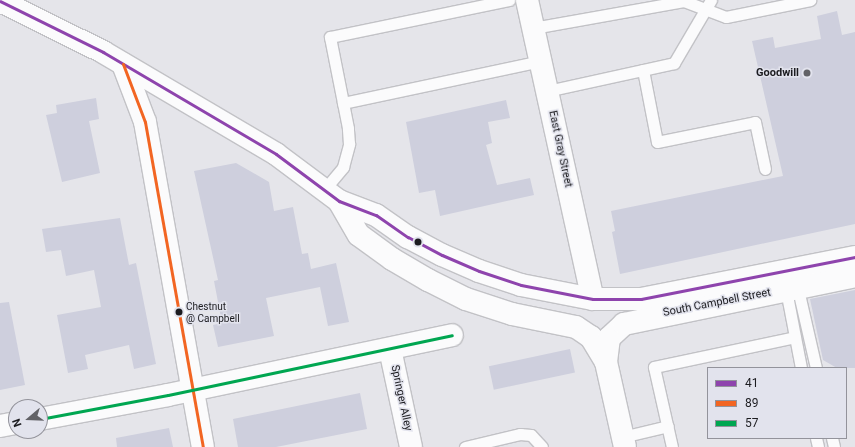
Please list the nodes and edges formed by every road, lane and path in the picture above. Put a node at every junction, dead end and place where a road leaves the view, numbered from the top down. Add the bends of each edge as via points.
1 (509, 0) edge
2 (527, 0) edge
3 (810, 0) edge
4 (0, 1) edge
5 (708, 4) edge
6 (533, 28) junction
7 (541, 62) junction
8 (123, 64) junction
9 (643, 70) junction
10 (547, 91) junction
11 (343, 103) junction
12 (765, 169) dead end
13 (332, 195) junction
14 (855, 257) edge
15 (855, 276) edge
16 (793, 282) junction
17 (593, 299) junction
18 (452, 335) dead end
19 (794, 337) junction
20 (390, 349) junction
21 (606, 362) junction
22 (801, 367) edge
23 (816, 367) edge
24 (192, 390) junction
25 (48, 417) edge
26 (668, 426) junction
27 (623, 442) edge
28 (203, 447) edge
29 (411, 447) edge
30 (465, 447) edge
31 (542, 447) edge
32 (672, 447) edge

1 - 11 lane via 330,37
2 - 6 main road, East Gray Street
3 - 5 lane via 726,17
4 - 8 main road
5 - 6 lane via 684,1
5 - 9 lane via 674,63
6 - 7 main road, East Gray Street
7 - 10 main road, East Gray Street
7 - 11 lane
8 - 13 main road via 276,154
8 - 24 main road via 145,122
9 - 10 lane
9 - 12 lane via 657,142 755,122
10 - 17 main road, East Gray Street
11 - 13 lane via 349,144
13 - 17 main road, South Campbell Street via 376,215 408,237 479,271 522,285
13 - 21 main road via 359,235 392,259 466,299 512,314 576,328 591,337
14 - 16 main road, South Campbell Street
15 - 16 main road, South Campbell Street
16 - 17 main road, South Campbell Street via 641,299
16 - 19 lane
16 - 21 main road, South Campbell Street via 624,324 609,338
16 - 23 lane
18 - 20 main road
19 - 22 lane
19 - 26 lane via 654,367
20 - 24 main road
20 - 29 main road, Springer Alley
21 - 27 main road
24 - 25 main road
24 - 28 main road
26 - 27 lane
26 - 32 lane
30 - 31 lane via 520,434 531,435

